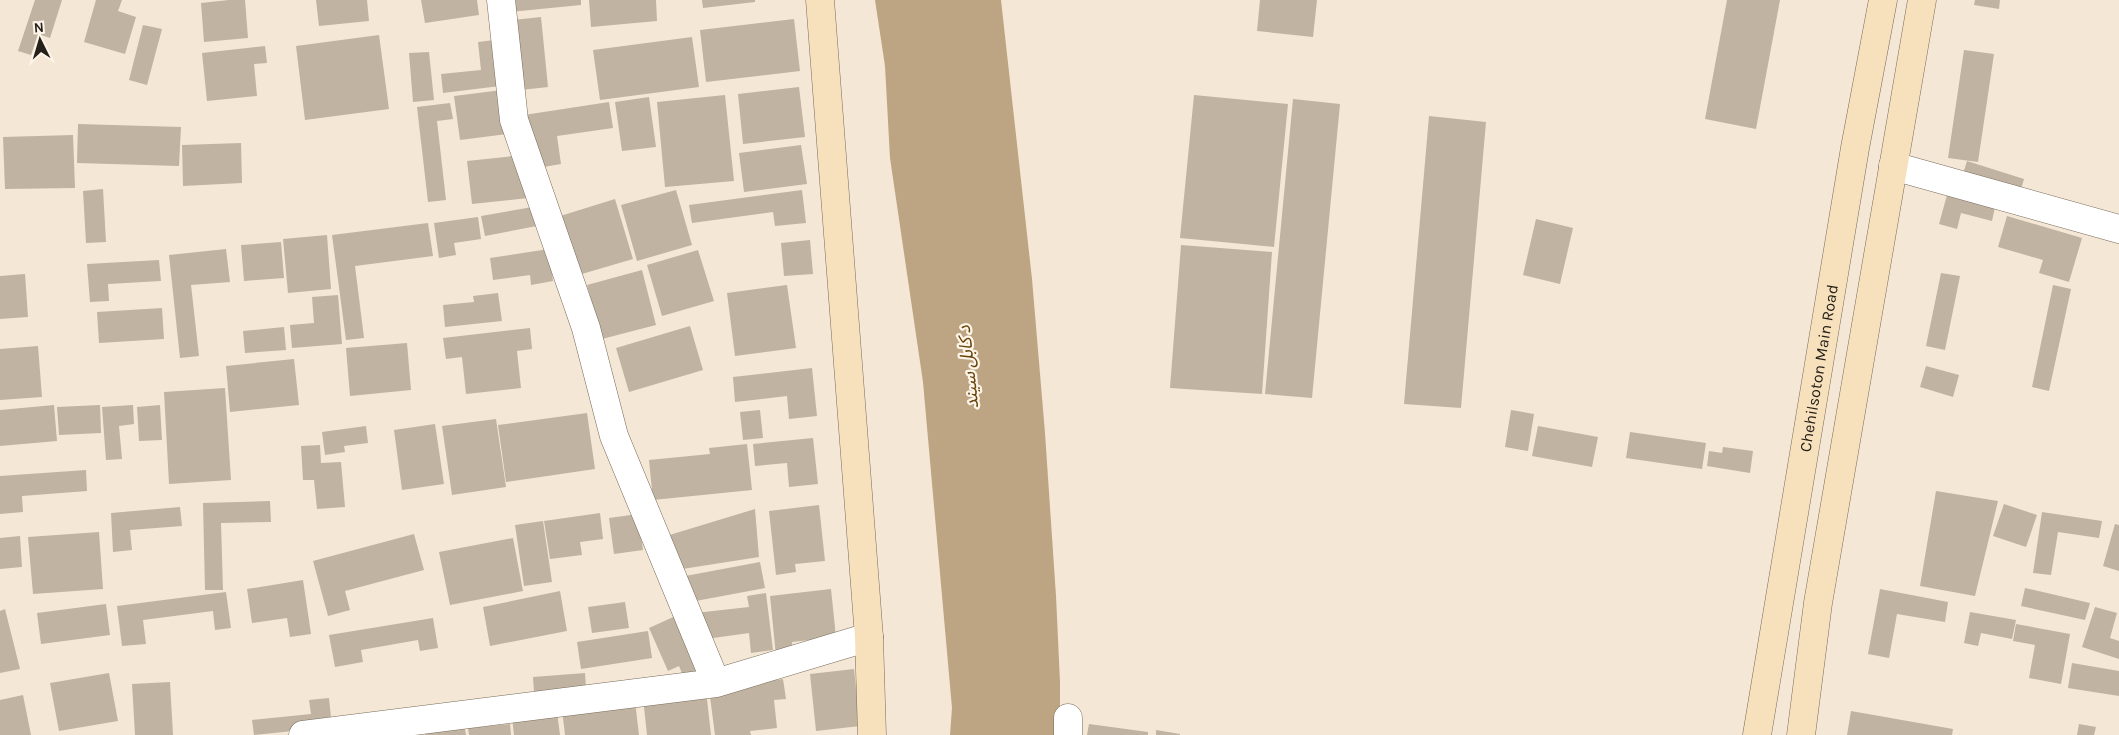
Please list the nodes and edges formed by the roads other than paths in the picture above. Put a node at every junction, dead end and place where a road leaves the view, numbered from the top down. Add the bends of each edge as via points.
1 (501, 0) edge
2 (820, 0) edge
3 (1883, 0) edge
4 (1922, 0) edge
5 (1893, 166) junction
6 (2119, 229) edge
7 (869, 638) junction
8 (716, 683) junction
9 (303, 735) edge
10 (872, 735) edge
11 (1757, 735) edge
12 (1801, 735) edge

1 - 8 street via 514,120 586,328 614,436
2 - 7 main road
3 - 11 main road, Chehilsoton Main Road via 1855,148
4 - 5 main road
5 - 6 street
5 - 12 main road via 1818,603
7 - 8 street
7 - 10 main road
8 - 9 street

